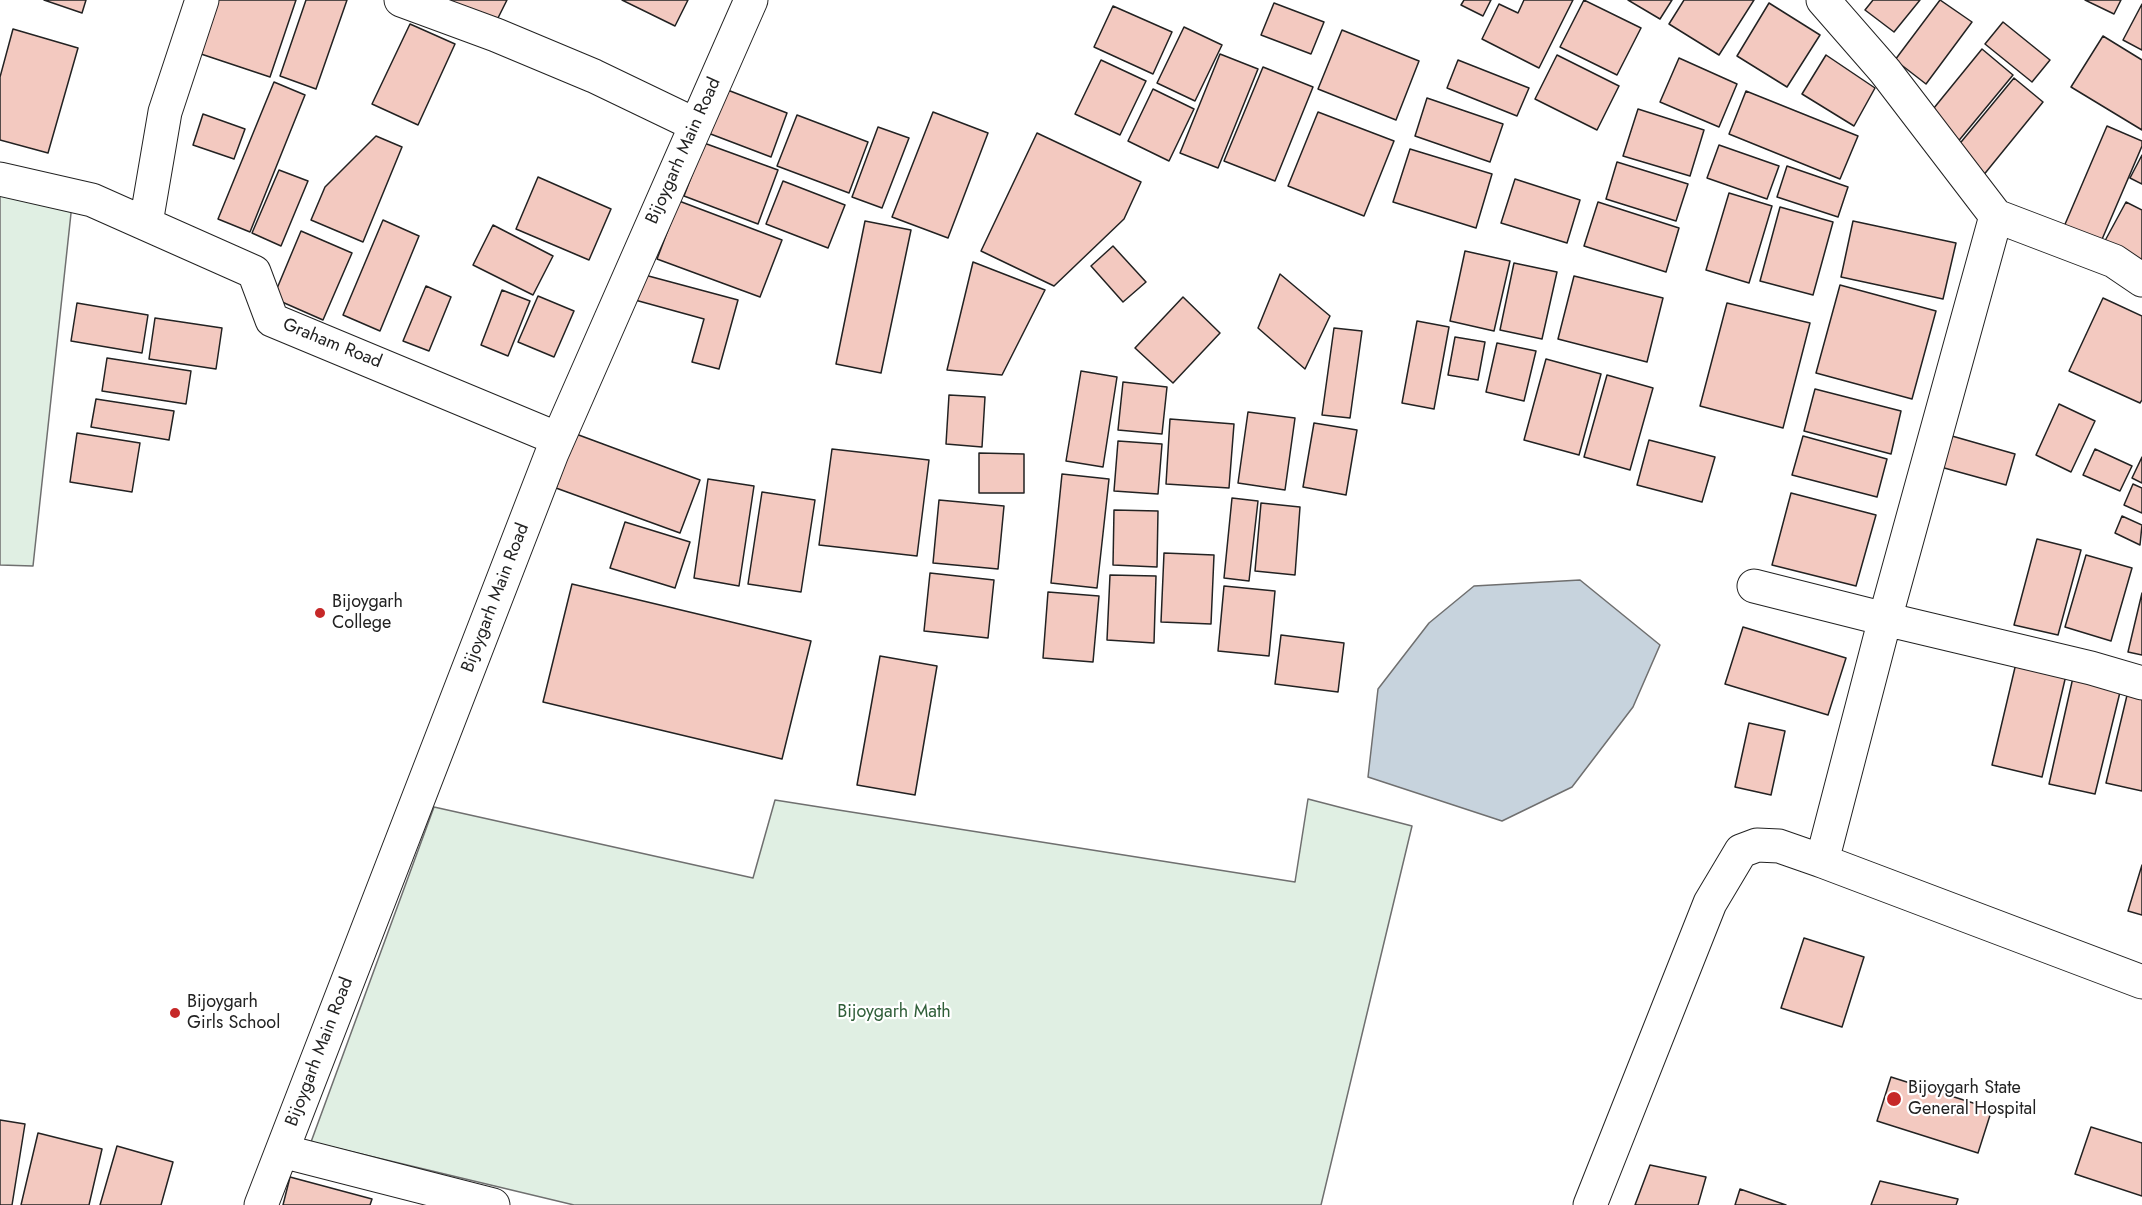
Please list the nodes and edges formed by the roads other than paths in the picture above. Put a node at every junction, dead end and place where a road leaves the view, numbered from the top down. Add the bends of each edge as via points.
1 (202, 0) edge
2 (401, 0) edge
3 (750, 0) edge
4 (1823, 0) edge
5 (696, 124) junction
6 (0, 179) edge
7 (1996, 216) junction
8 (146, 223) junction
9 (2142, 280) edge
10 (558, 439) junction
11 (1754, 586) dead end
12 (1885, 620) junction
13 (2142, 683) edge
14 (1822, 861) junction
15 (2142, 982) edge
16 (282, 1151) junction
17 (261, 1205) edge
18 (493, 1205) edge
19 (1590, 1205) edge

1 - 8 street via 165,112
2 - 5 street via 496,34
3 - 5 street, Bijoygarh Main Road
4 - 7 street via 1903,94
5 - 10 street, Bijoygarh Main Road
6 - 8 street, Graham Road via 92,200
7 - 9 street via 2114,261
7 - 12 street
8 - 10 street, Graham Road via 254,272 272,320
10 - 16 street, Bijoygarh Main Road
11 - 12 street
12 - 13 street
12 - 14 street
14 - 15 street
14 - 19 street via 1779,846 1757,845 1741,851 1710,903
16 - 17 street, Bijoygarh Main Road
16 - 18 street

